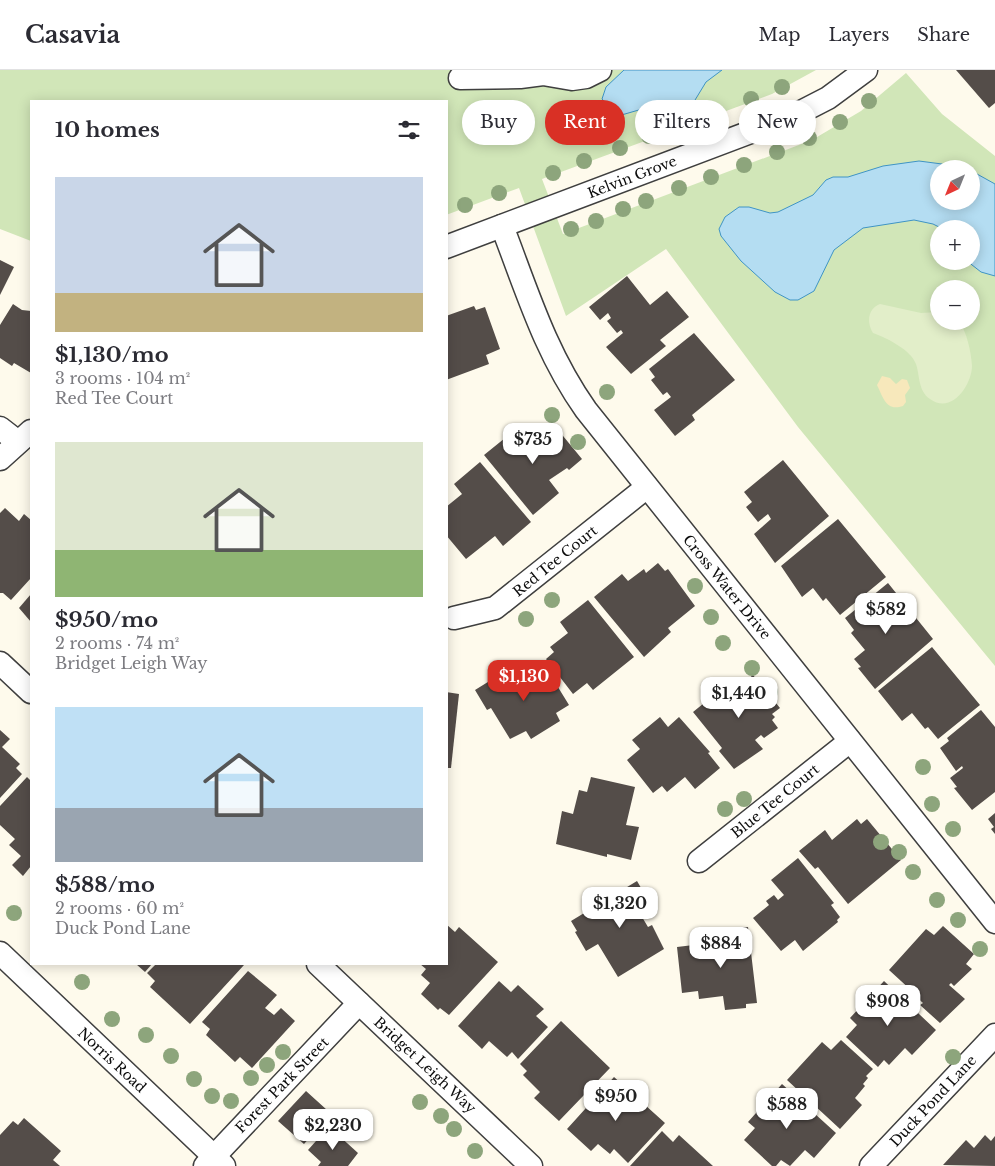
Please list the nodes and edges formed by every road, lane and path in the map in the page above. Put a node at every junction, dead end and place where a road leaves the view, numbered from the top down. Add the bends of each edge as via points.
1 (600, 70) edge
2 (866, 70) edge
3 (460, 78) dead end
4 (502, 226) junction
5 (448, 246) edge
6 (0, 428) edge
7 (25, 437) edge
8 (0, 459) edge
9 (647, 486) junction
10 (454, 618) dead end
11 (0, 663) edge
12 (30, 691) edge
13 (850, 741) junction
14 (700, 861) dead end
15 (995, 922) edge
16 (0, 953) edge
17 (319, 965) edge
18 (360, 1003) junction
19 (995, 1035) edge
20 (214, 1163) edge
21 (531, 1166) edge
22 (871, 1166) edge

1 - 3 street via 572,79 543,74
2 - 4 street, Kelvin Grove via 828,98 793,116
4 - 5 street, Kelvin Grove
4 - 9 street, Cross Water Drive via 548,347 566,381
6 - 7 street
7 - 8 street
9 - 10 street, Red Tee Court via 495,608
9 - 13 street, Cross Water Drive
11 - 12 street
13 - 14 street, Blue Tee Court
13 - 15 street, Cross Water Drive
16 - 20 street, Norris Road
17 - 18 street, Bridget Leigh Way
18 - 20 street, Forest Park Street
18 - 21 street, Bridget Leigh Way
19 - 22 street, Duck Pond Lane

